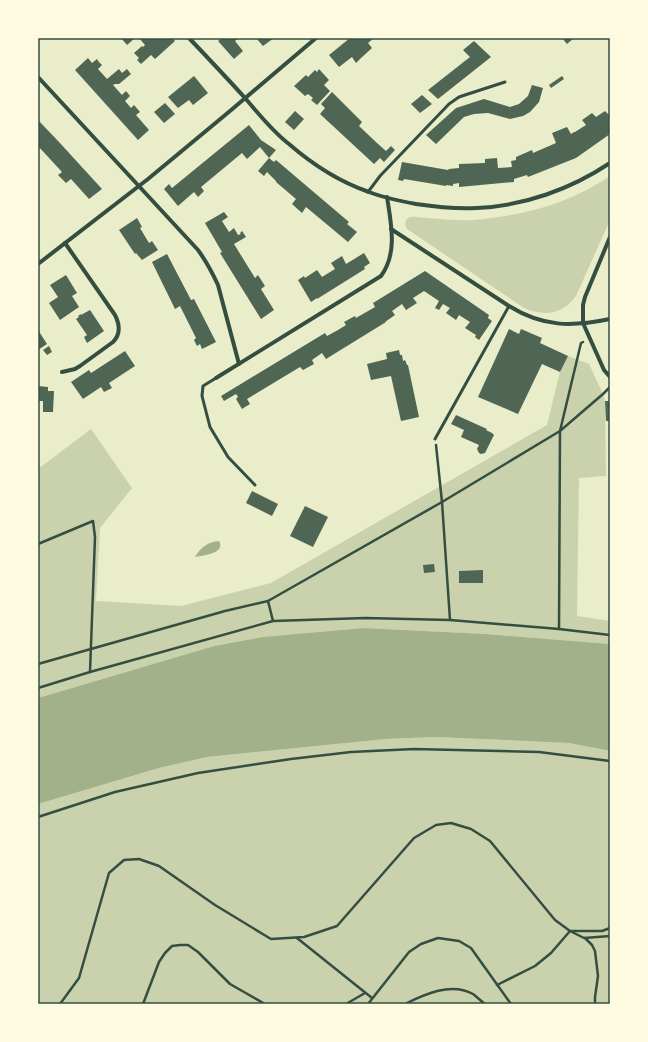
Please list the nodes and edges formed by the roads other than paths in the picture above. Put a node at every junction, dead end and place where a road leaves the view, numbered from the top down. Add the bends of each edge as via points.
1 (190, 38) edge
2 (316, 38) edge
3 (38, 77) edge
4 (505, 82) dead end
5 (245, 98) junction
6 (610, 163) edge
7 (138, 186) junction
8 (368, 192) junction
9 (387, 198) junction
10 (391, 229) junction
11 (610, 237) edge
12 (65, 243) junction
13 (38, 264) edge
14 (509, 306) junction
15 (610, 319) edge
16 (583, 323) junction
17 (239, 364) junction
18 (62, 372) dead end
19 (610, 377) edge
20 (216, 378) joint
21 (435, 438) road end
22 (255, 485) dead end

1 - 5 street
2 - 5 street
3 - 7 street
4 - 8 lane via 459,97 449,104 380,176
5 - 7 street
5 - 8 street via 288,144 338,178
6 - 9 street via 559,190 504,205 453,208
7 - 12 street
7 - 17 street via 198,250 209,266 218,285
8 - 9 street
9 - 10 street
10 - 14 street
10 - 17 street via 391,254 386,270 381,276
11 - 16 street via 585,297
12 - 13 street
12 - 18 street via 115,315 120,329 113,342 75,369
14 - 16 street via 525,315 547,322
14 - 21 lane
15 - 16 street
16 - 19 street via 604,370
17 - 20 street
20 - 22 lane via 203,386 202,396 210,427 228,457

